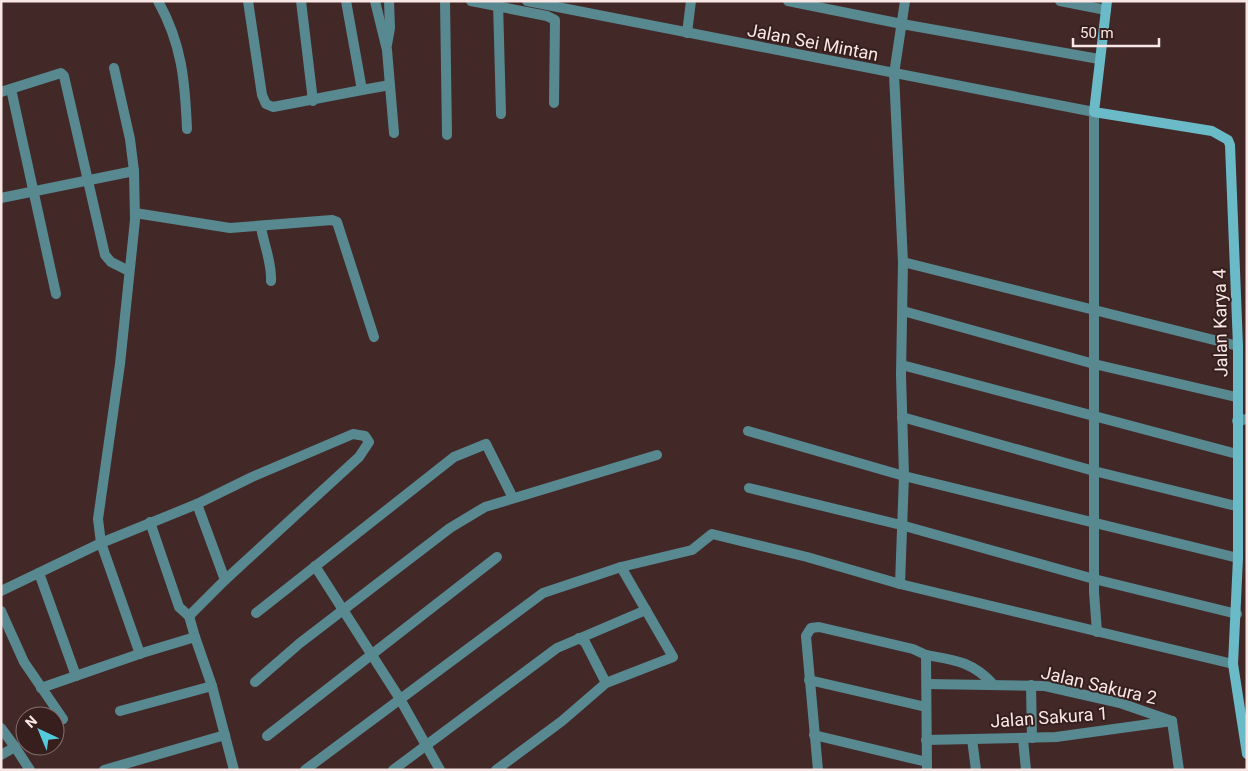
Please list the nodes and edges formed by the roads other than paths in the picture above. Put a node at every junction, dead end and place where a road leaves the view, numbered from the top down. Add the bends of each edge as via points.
1 (158, 1) edge
2 (248, 1) edge
3 (301, 1) edge
4 (346, 1) edge
5 (375, 1) edge
6 (389, 1) edge
7 (445, 1) edge
8 (471, 1) edge
9 (527, 1) edge
10 (691, 1) edge
11 (788, 1) edge
12 (905, 1) edge
13 (1060, 1) edge
14 (498, 4) edge
15 (1106, 5) edge
16 (902, 24) junction
17 (687, 33) junction
18 (387, 50) junction
19 (1099, 59) junction
20 (114, 68) dead end
21 (894, 74) junction
22 (390, 85) junction
23 (6, 90) edge
24 (362, 90) junction
25 (313, 100) junction
26 (554, 103) dead end
27 (1094, 112) junction
28 (501, 114) dead end
29 (187, 129) dead end
30 (394, 133) dead end
31 (448, 135) dead end
32 (134, 171) junction
33 (89, 180) junction
34 (35, 191) junction
35 (1, 198) edge
36 (135, 213) junction
37 (261, 227) junction
38 (903, 262) junction
39 (129, 271) junction
40 (271, 281) dead end
41 (56, 294) dead end
42 (1094, 310) junction
43 (903, 311) junction
44 (374, 336) dead end
45 (1238, 346) junction
46 (1094, 364) junction
47 (902, 365) junction
48 (1236, 397) junction
49 (902, 418) junction
50 (1094, 418) junction
51 (1242, 420) edge
52 (748, 431) dead end
53 (1237, 454) junction
54 (657, 456) dead end
55 (1094, 471) junction
56 (904, 476) junction
57 (749, 488) dead end
58 (512, 498) junction
59 (196, 504) junction
60 (1236, 506) junction
61 (150, 522) junction
62 (901, 524) junction
63 (1094, 524) junction
64 (101, 543) junction
65 (497, 557) dead end
66 (1238, 558) junction
67 (315, 566) junction
68 (622, 567) junction
69 (39, 573) junction
70 (1094, 579) junction
71 (225, 580) junction
72 (900, 584) junction
73 (1, 590) edge
74 (342, 610) junction
75 (646, 610) junction
76 (1, 611) edge
77 (256, 613) dead end
78 (1236, 614) junction
79 (189, 616) junction
80 (1097, 632) junction
81 (196, 637) junction
82 (579, 638) junction
83 (140, 654) junction
84 (371, 655) junction
85 (926, 655) junction
86 (1233, 664) junction
87 (76, 676) junction
88 (809, 680) junction
89 (254, 682) dead end
90 (606, 683) junction
91 (927, 684) junction
92 (994, 685) junction
93 (1030, 685) junction
94 (212, 686) junction
95 (41, 688) junction
96 (400, 699) junction
97 (53, 706) edge
98 (926, 708) junction
99 (120, 711) dead end
100 (1172, 721) junction
101 (1, 728) edge
102 (225, 735) junction
103 (814, 735) junction
104 (267, 736) dead end
105 (1028, 738) junction
106 (972, 739) junction
107 (926, 740) junction
108 (426, 745) junction
109 (15, 747) joint
110 (1247, 754) edge
111 (1, 755) edge
112 (21, 756) edge
113 (927, 766) edge
114 (30, 770) edge
115 (104, 770) edge
116 (234, 770) edge
117 (305, 770) edge
118 (393, 770) edge
119 (440, 770) edge
120 (496, 770) edge
121 (818, 770) edge
122 (976, 770) edge
123 (1026, 770) edge
124 (1179, 770) edge

1 - 29 street via 179,49
2 - 25 street via 266,104 273,107
3 - 25 street
4 - 24 street
5 - 18 street
6 - 18 street
7 - 31 street
8 - 14 street
9 - 17 street, Jalan Sei Mintan
10 - 17 street
11 - 16 street
12 - 16 street
13 - 15 street
14 - 26 street via 547,16 556,22
14 - 28 street
15 - 19 main road
16 - 19 street
16 - 21 street
17 - 21 street, Jalan Sei Mintan
18 - 22 street
19 - 27 main road
20 - 32 street
21 - 27 street, Jalan Sei Mintan
21 - 38 street
22 - 24 street
22 - 30 street
23 - 33 street via 61,74 64,76
23 - 34 street
24 - 25 street
27 - 42 street
27 - 45 main road, Jalan Karya 4 via 1212,132 1228,140 1232,155
32 - 33 street
32 - 36 street
33 - 34 street
33 - 39 street via 105,254 111,262
34 - 35 street
34 - 41 street
36 - 37 street via 213,227
36 - 39 street
37 - 40 street via 272,271
37 - 44 street via 336,222
38 - 42 street
38 - 43 street
39 - 64 street via 120,364 98,519
42 - 45 street
42 - 46 street
43 - 46 street
43 - 47 street
45 - 48 main road, Jalan Karya 4
46 - 48 street
46 - 50 street
47 - 49 street
47 - 50 street
48 - 51 main road, Jalan Karya 4
49 - 55 street
49 - 56 street
50 - 53 street
50 - 55 street
51 - 53 main road, Jalan Karya 4
52 - 56 street
53 - 60 main road, Jalan Karya 4
54 - 58 street
55 - 60 street
55 - 63 street
56 - 62 street
56 - 63 street
57 - 62 street
58 - 67 street via 486,444 477,447 454,457
58 - 74 street via 485,506 450,528
59 - 61 street
59 - 71 street
59 - 71 street via 353,434 365,436 369,442 359,458
60 - 66 main road, Jalan Karya 4
61 - 64 street
61 - 79 street via 179,607
62 - 70 street
62 - 72 street
63 - 66 street
63 - 70 street
64 - 69 street
64 - 83 street
65 - 84 street
66 - 78 main road, Jalan Karya 4
67 - 74 street
67 - 77 street
68 - 72 street via 692,550 712,534
68 - 75 street
68 - 96 street via 543,593
69 - 73 street
69 - 87 street
70 - 78 street
70 - 80 street
71 - 79 street
72 - 80 street
74 - 84 street
74 - 89 street
75 - 82 street
75 - 90 street via 674,657
76 - 95 street via 24,662
78 - 86 main road, Jalan Karya 4
79 - 81 street
80 - 86 street
81 - 83 street
81 - 94 street
82 - 90 street via 586,642
82 - 108 street via 557,648
83 - 87 street
84 - 96 street
84 - 104 street
85 - 88 street via 830,629 811,628 806,636
85 - 91 street
85 - 92 street via 968,664
86 - 110 main road, Jalan Karya 4
87 - 95 street
88 - 98 street
88 - 103 street
90 - 120 street via 562,721
91 - 92 street, Jalan Sakura 2
91 - 98 street
92 - 93 street, Jalan Sakura 2
93 - 100 street, Jalan Sakura 2 via 1120,704
93 - 105 street
94 - 99 street
94 - 102 street
95 - 97 street
96 - 108 street
96 - 117 street
98 - 107 street
100 - 105 street, Jalan Sakura 1
100 - 124 street
101 - 109 street
102 - 115 street
102 - 116 street
103 - 113 street
103 - 121 street
105 - 106 street, Jalan Sakura 1
105 - 123 street
106 - 107 street, Jalan Sakura 1
106 - 122 street
107 - 113 street
108 - 118 street
108 - 119 street
109 - 111 street
112 - 114 street

